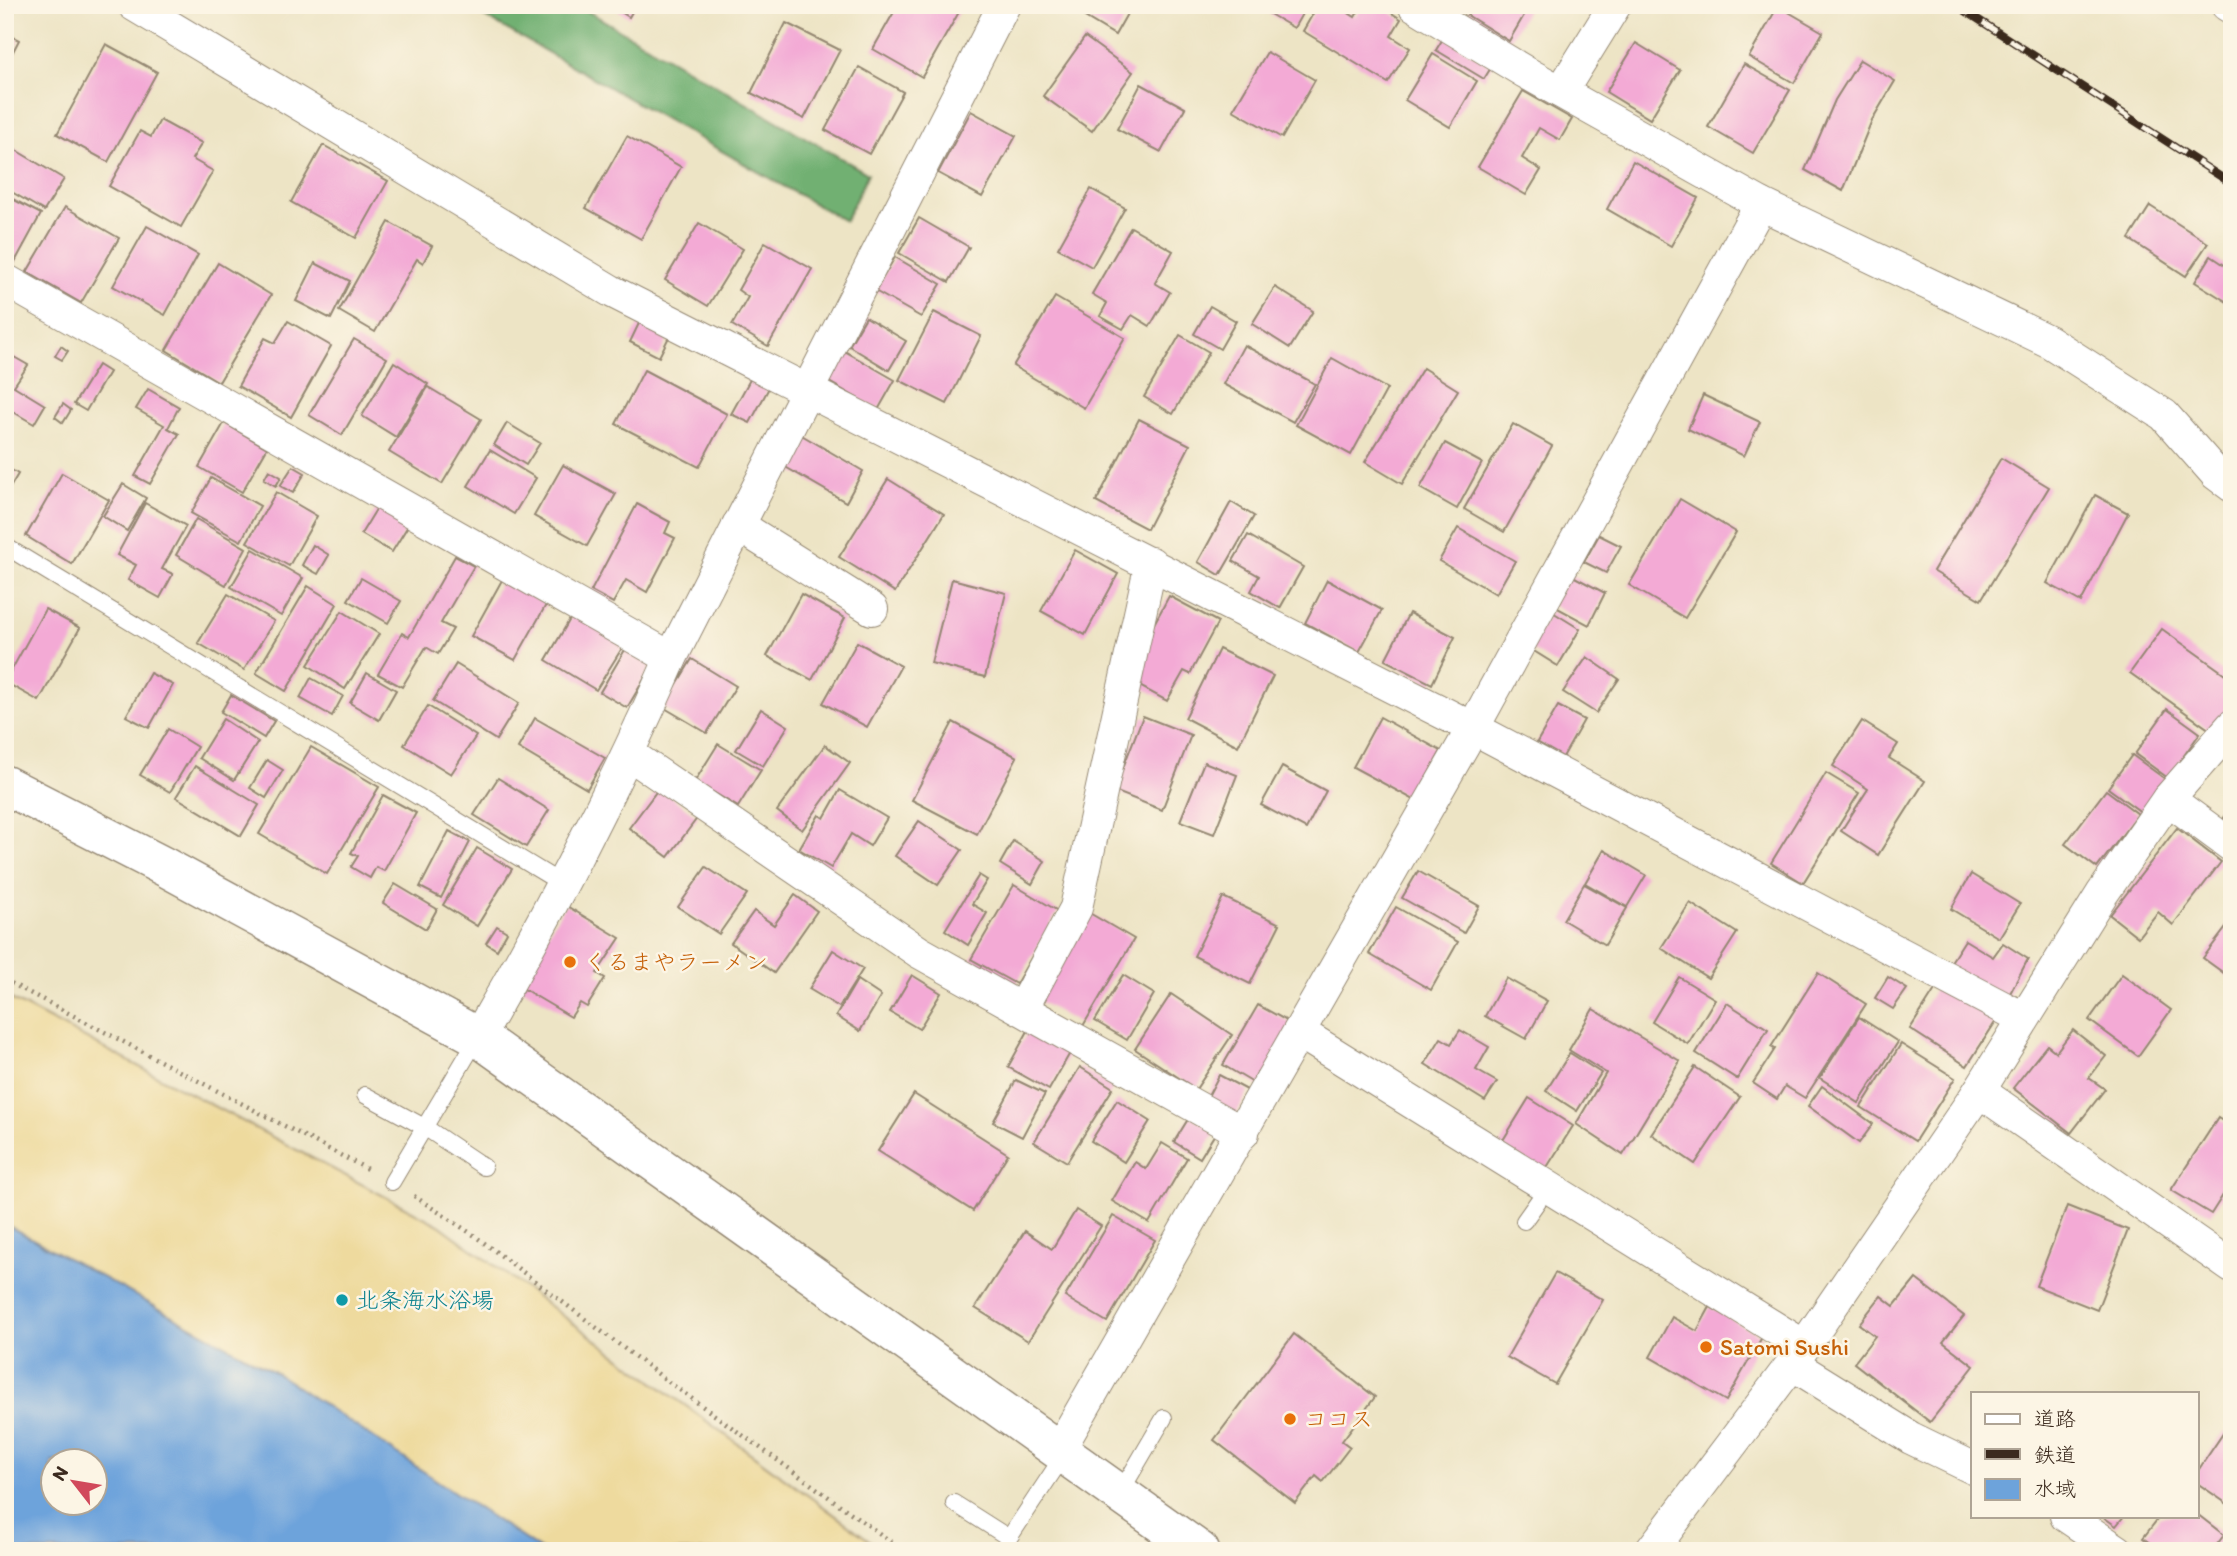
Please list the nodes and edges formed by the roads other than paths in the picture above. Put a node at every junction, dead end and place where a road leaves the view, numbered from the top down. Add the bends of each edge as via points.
1 (134, 5) edge
2 (1004, 5) edge
3 (1414, 5) edge
4 (1615, 5) edge
5 (2227, 5) edge
6 (2232, 8) edge
7 (1561, 92) junction
8 (1760, 204) junction
9 (5, 280) edge
10 (807, 388) junction
11 (2232, 486) edge
12 (738, 524) junction
13 (5, 546) edge
14 (1151, 563) junction
15 (872, 609) dead end
16 (670, 658) junction
17 (2232, 726) edge
18 (1473, 728) junction
19 (629, 754) junction
20 (5, 785) edge
21 (2168, 799) junction
22 (2232, 846) edge
23 (564, 885) junction
24 (1022, 1009) junction
25 (2023, 1018) junction
26 (1299, 1032) junction
27 (478, 1037) junction
28 (1979, 1091) junction
29 (365, 1095) dead end
30 (426, 1128) junction
31 (1242, 1133) junction
32 (484, 1167) dead end
33 (392, 1182) road end
34 (1548, 1187) junction
35 (1524, 1221) dead end
36 (2232, 1267) edge
37 (1798, 1355) junction
38 (1164, 1418) dead end
39 (1062, 1452) junction
40 (1971, 1467) edge
41 (1120, 1493) junction
42 (954, 1503) dead end
43 (2069, 1518) edge
44 (1005, 1545) edge
45 (1200, 1551) edge
46 (1651, 1551) edge
47 (2118, 1551) edge

1 - 10 street via 611,291
2 - 10 street
3 - 7 street
4 - 7 street
5 - 6 street
7 - 8 street
8 - 11 street via 2048,341 2164,415
8 - 18 street
9 - 16 street
10 - 12 street
10 - 14 street
12 - 15 street
12 - 16 street
13 - 23 lane
14 - 18 street
14 - 24 street via 1076,908
16 - 19 street
17 - 21 street
18 - 25 street
18 - 26 street
19 - 23 street
19 - 24 street via 919,952
20 - 27 street
21 - 22 street
21 - 25 street
23 - 27 street
24 - 31 street
25 - 28 street
26 - 31 street
26 - 34 street
27 - 30 lane
27 - 39 street
28 - 36 street
28 - 37 street
29 - 30 lane
30 - 32 lane
30 - 33 lane
31 - 39 street
34 - 35 lane
34 - 37 street
37 - 40 street via 1911,1438
37 - 46 street
38 - 41 lane
39 - 41 street
39 - 44 lane
41 - 45 street
42 - 44 lane
43 - 47 street

